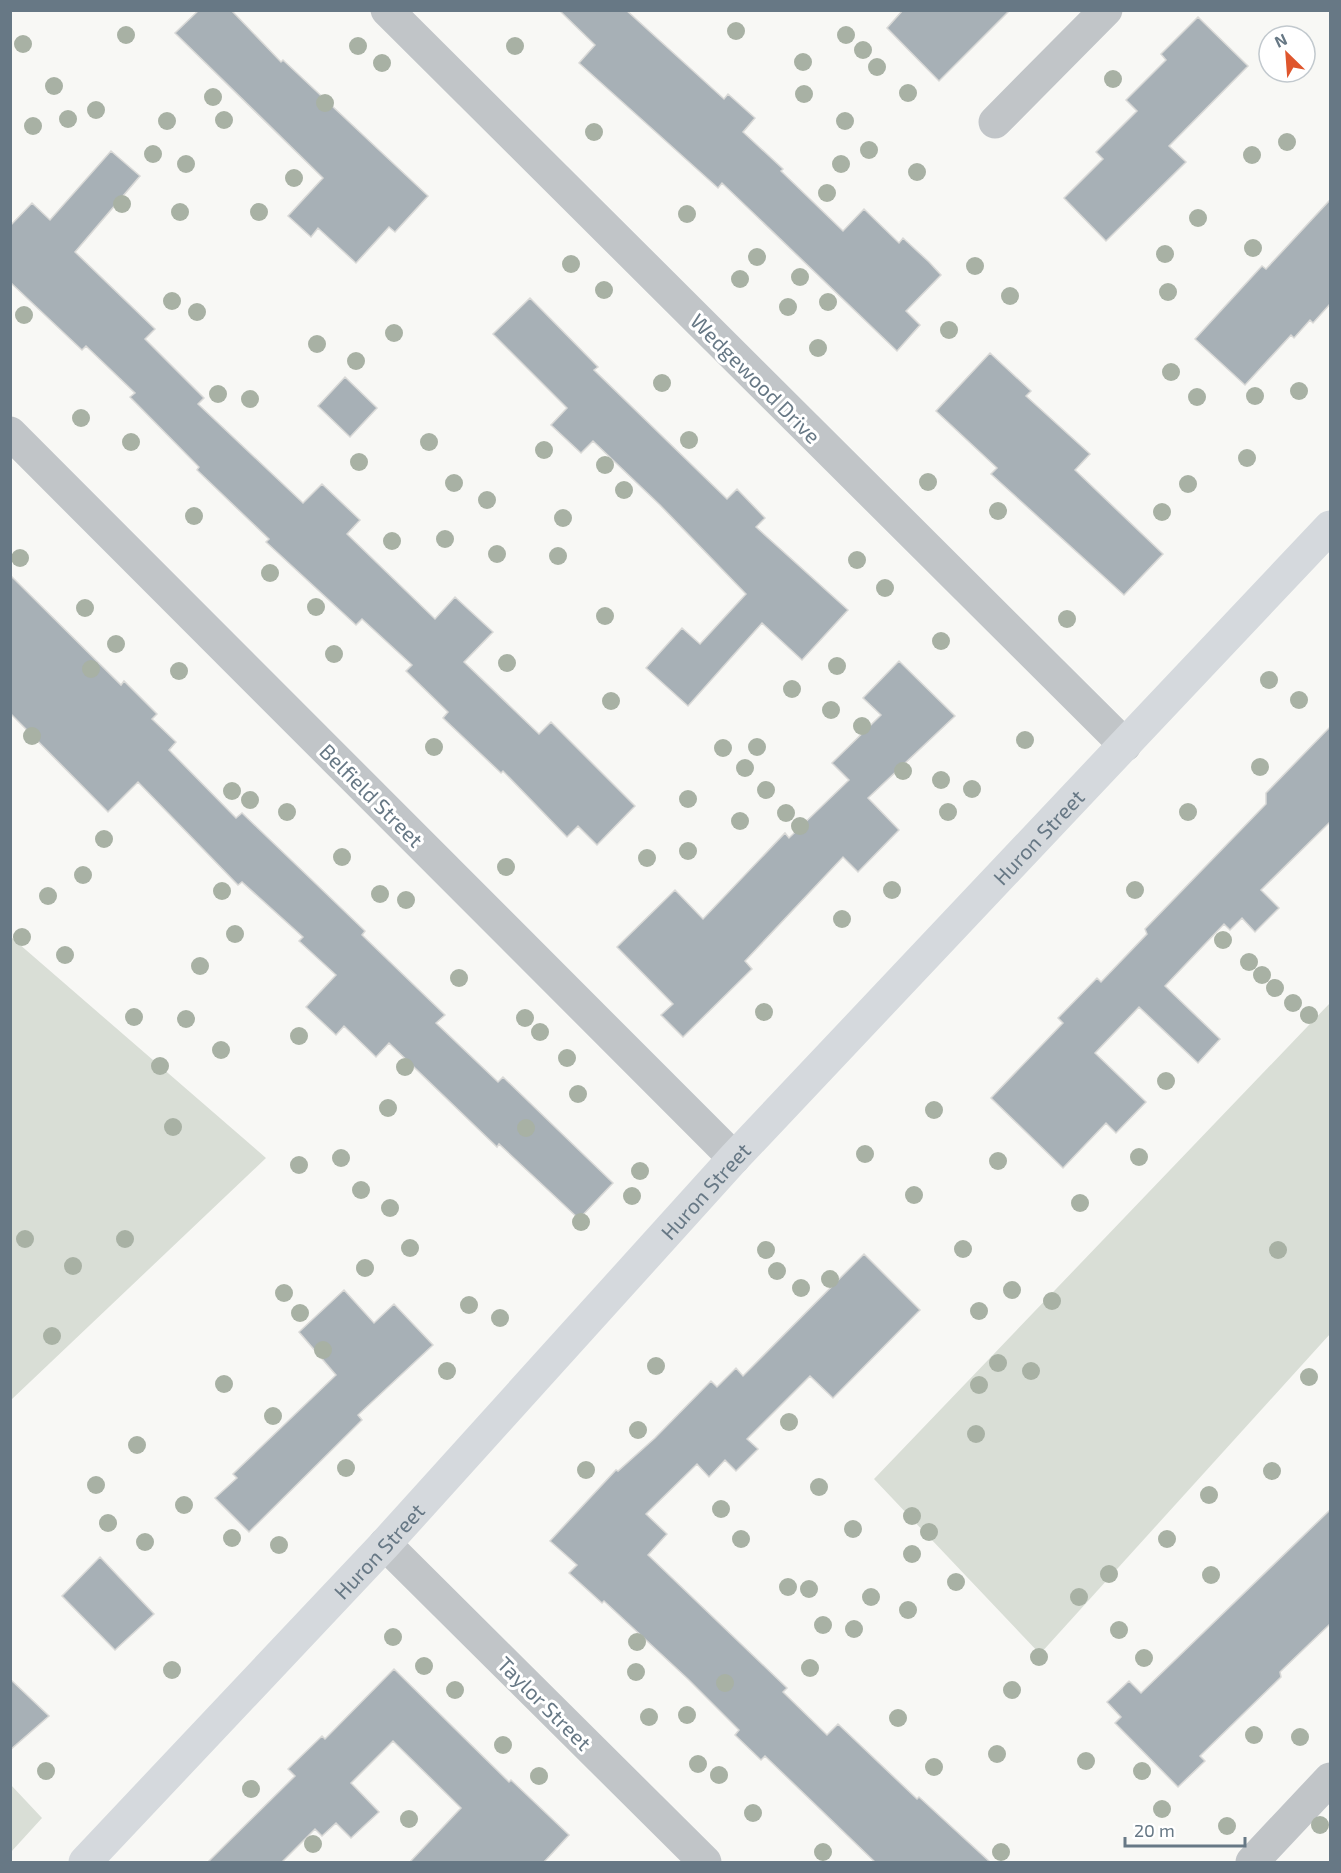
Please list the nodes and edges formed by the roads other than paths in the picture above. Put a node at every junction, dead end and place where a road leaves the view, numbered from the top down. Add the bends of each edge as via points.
1 (387, 10) edge
2 (1106, 10) edge
3 (995, 122) dead end
4 (10, 432) edge
5 (1330, 527) edge
6 (1125, 745) junction
7 (734, 1158) junction
8 (385, 1544) junction
9 (1330, 1779) edge
10 (85, 1863) edge
11 (705, 1863) edge
12 (1252, 1863) edge

1 - 6 street, Wedgewood Drive
2 - 3 street
4 - 7 street, Belfield Street
5 - 6 main road, Huron Street
6 - 7 main road, Huron Street
7 - 8 main road, Huron Street
8 - 10 main road, Huron Street
8 - 11 street, Taylor Street
9 - 12 street

